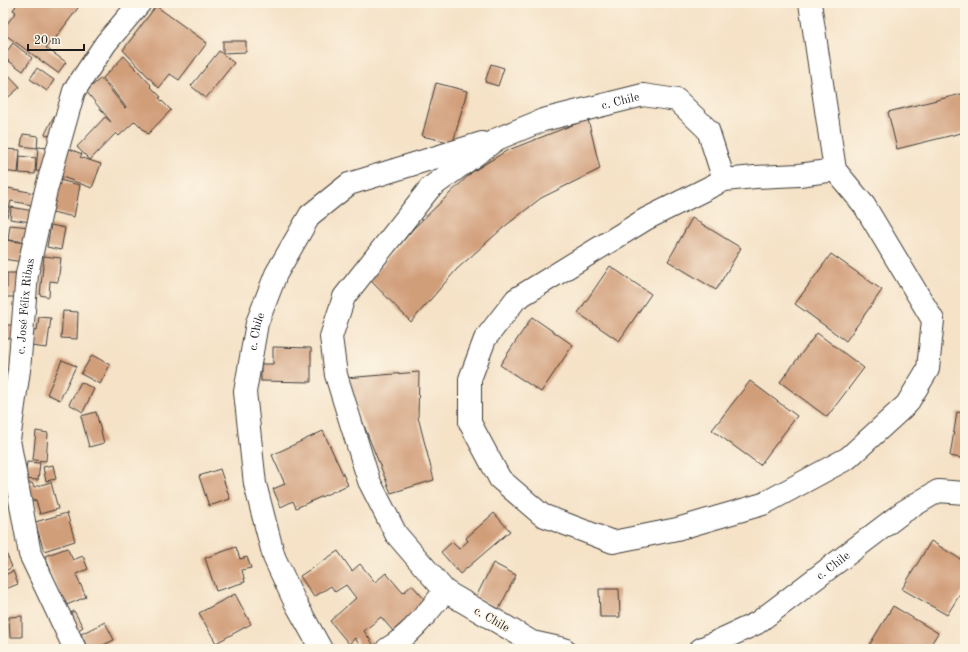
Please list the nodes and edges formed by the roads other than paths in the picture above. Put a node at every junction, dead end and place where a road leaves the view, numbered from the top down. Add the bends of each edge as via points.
1 (140, 3) edge
2 (810, 3) edge
3 (496, 138) junction
4 (835, 170) junction
5 (724, 180) junction
6 (965, 493) edge
7 (445, 591) junction
8 (75, 649) edge
9 (321, 649) edge
10 (387, 649) edge
11 (564, 649) edge
12 (701, 649) edge

1 - 8 street, c. José Félix Ribas via 106,43 74,91 46,190 27,274 9,440 30,554
2 - 4 street
3 - 5 street, c. Chile via 543,120 643,95 677,100 708,130
3 - 7 street, c. Chile via 430,188 344,297 331,336 336,375 369,481 396,534
3 - 9 street, c. Chile via 349,184 310,215 276,274 257,323 245,392 255,484 274,556 295,602
4 - 5 street
4 - 5 street via 864,205 933,320 928,369 908,404 848,458 763,504 677,529 612,542 542,515 500,479 470,423 470,379 485,339 516,299 646,219
6 - 12 street, c. Chile via 938,491 903,512 757,623
7 - 10 street via 422,619 400,641
7 - 11 street, c. Chile via 532,642

